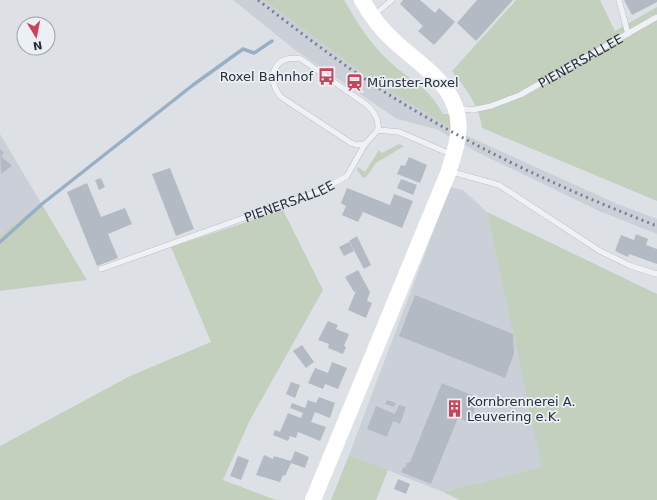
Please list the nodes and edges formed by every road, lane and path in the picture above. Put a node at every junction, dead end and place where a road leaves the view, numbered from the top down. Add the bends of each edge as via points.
1 (362, 0) edge
2 (392, 0) edge
3 (619, 0) edge
4 (372, 16) junction
5 (657, 17) edge
6 (628, 34) junction
7 (456, 108) junction
8 (378, 130) junction
9 (365, 144) junction
10 (453, 155) junction
11 (448, 171) junction
12 (101, 269) dead end
13 (657, 274) edge
14 (313, 500) edge

1 - 4 main road
2 - 4 lane
3 - 6 lane
4 - 7 main road via 392,39 442,82
5 - 6 lane, PIENERSALLEE
6 - 7 lane, PIENERSALLEE via 520,95 472,110
7 - 10 main road via 458,136
8 - 9 lane, PIENERSALLEE
8 - 9 lane via 375,114 367,105 301,59 285,60 276,66 272,81 281,97 350,143
8 - 10 lane via 399,132
9 - 12 lane, PIENERSALLEE via 347,176 322,190
10 - 11 main road
11 - 13 lane via 499,185 600,251 631,266
11 - 14 main road

